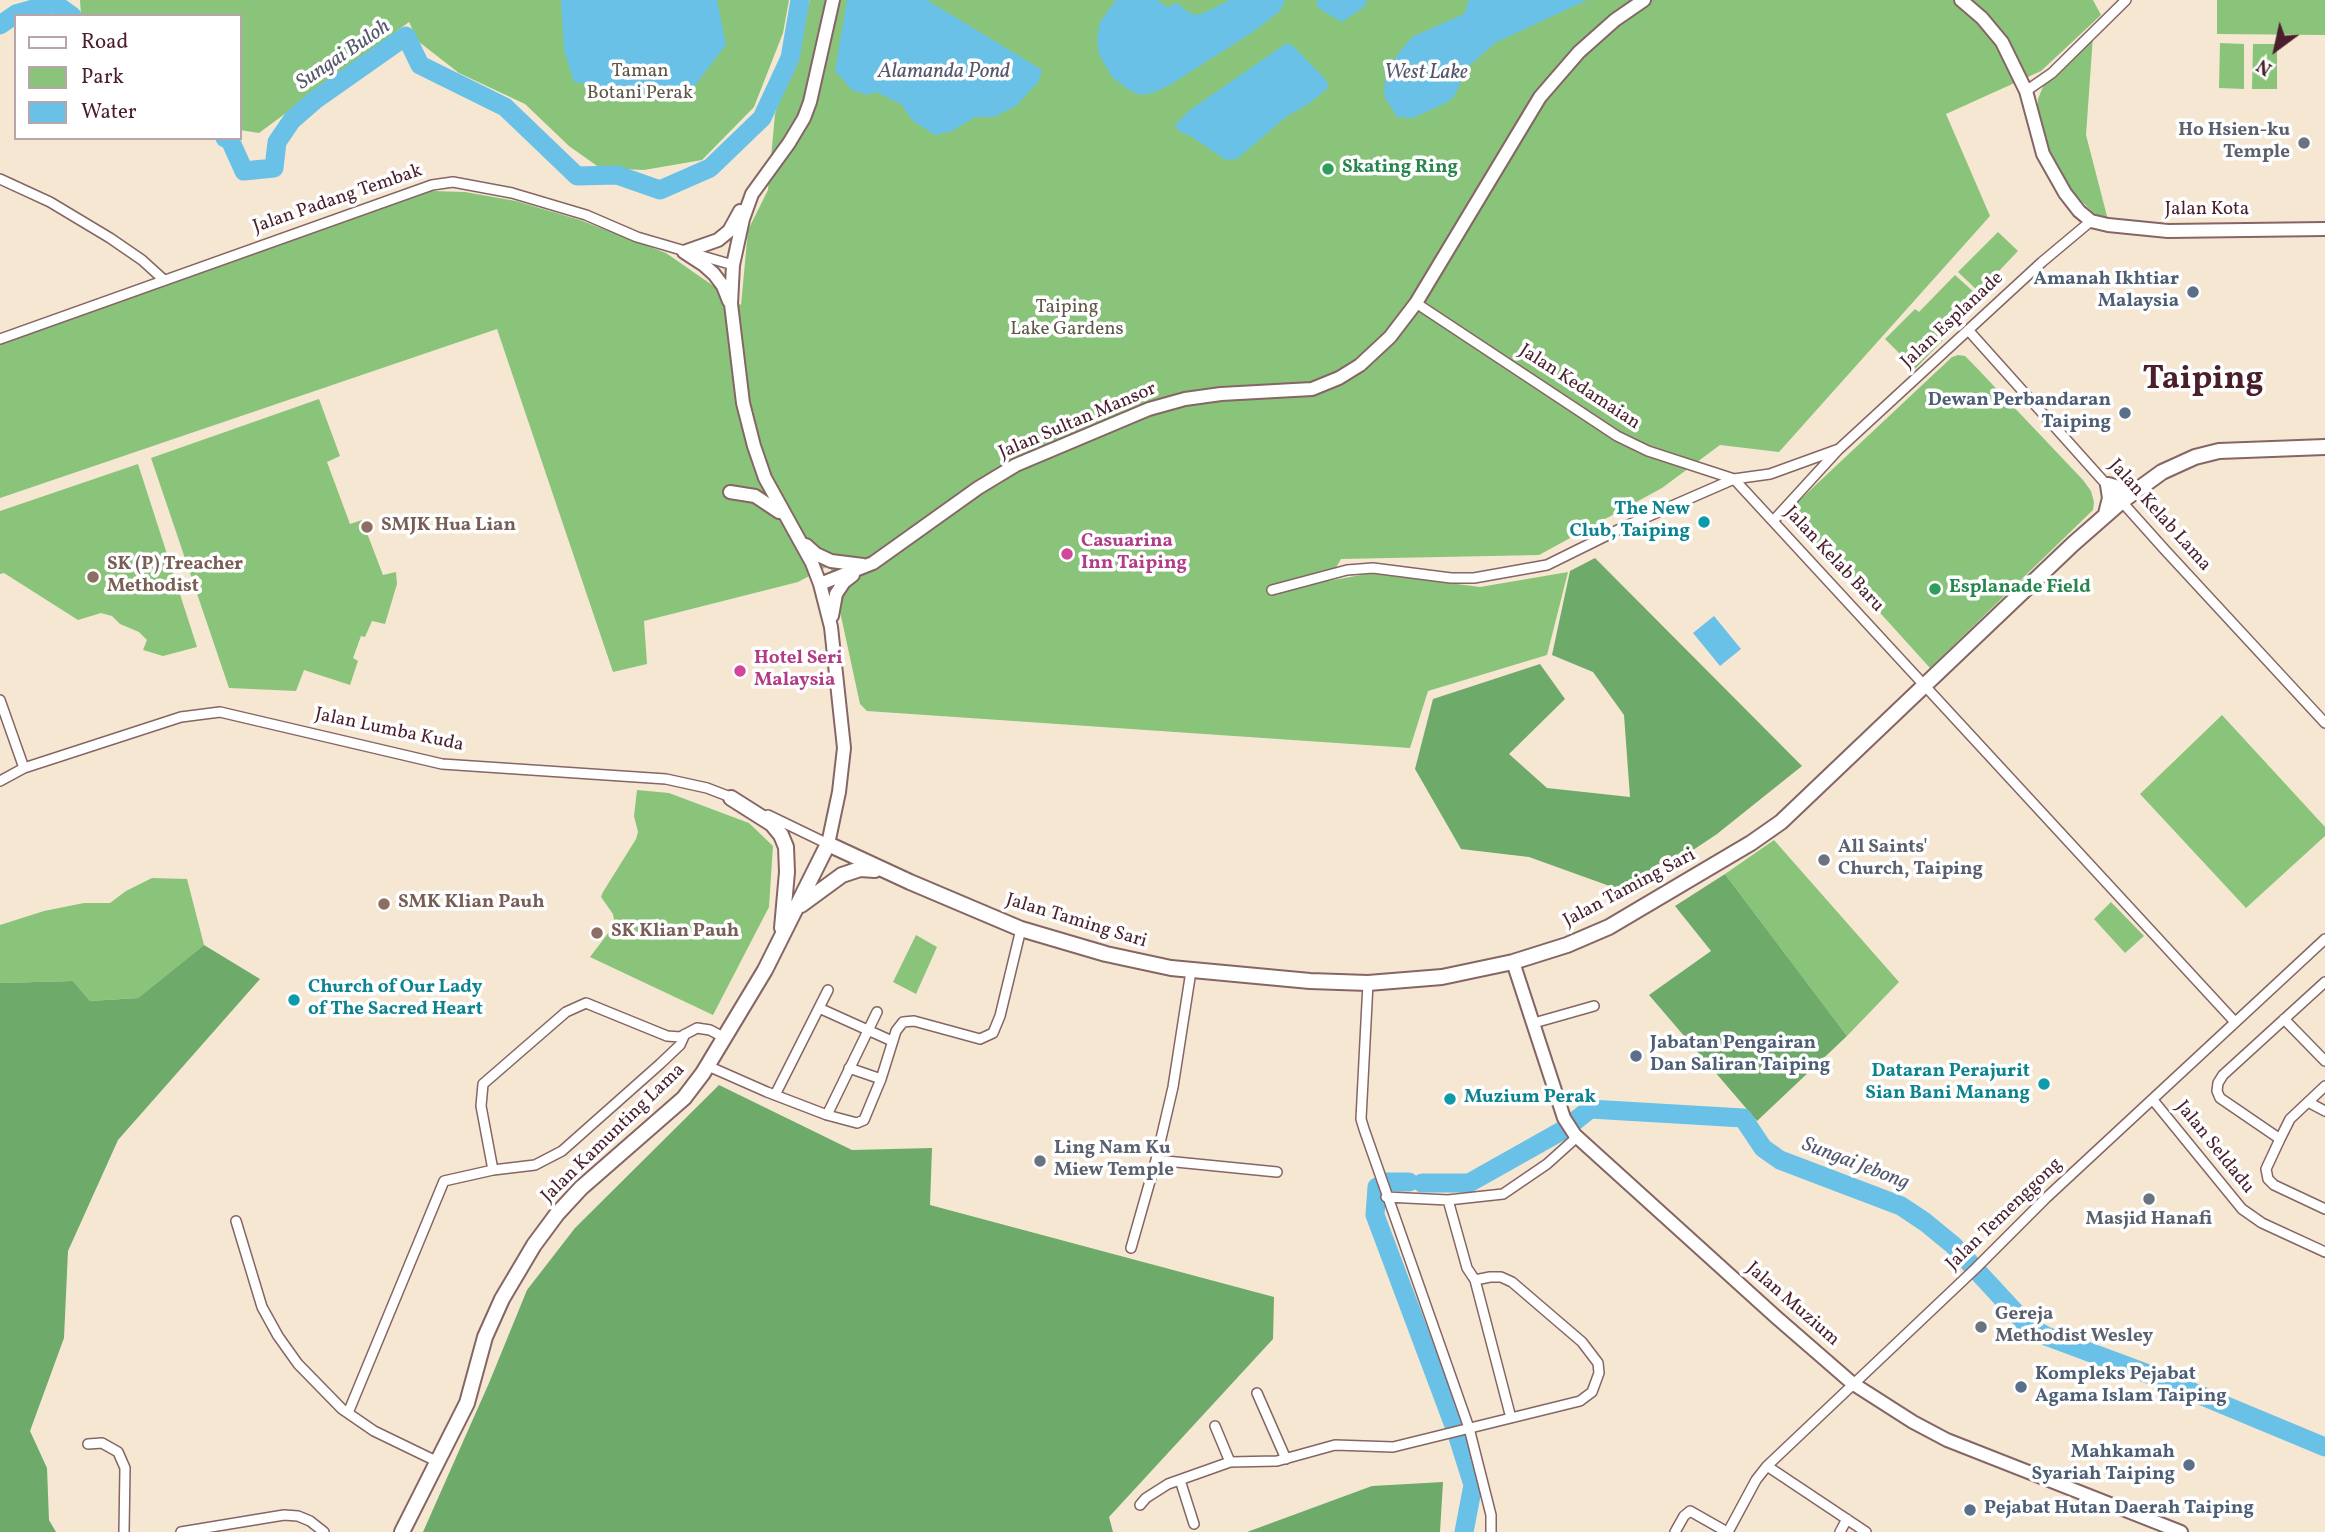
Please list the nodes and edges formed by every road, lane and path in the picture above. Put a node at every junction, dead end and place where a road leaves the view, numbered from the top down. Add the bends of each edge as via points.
1 (833, 0) edge
2 (1644, 0) edge
3 (1961, 0) edge
4 (2126, 0) edge
5 (2026, 91) junction
6 (0, 179) edge
7 (752, 194) junction
8 (2091, 221) junction
9 (2325, 229) edge
10 (684, 252) junction
11 (733, 265) junction
12 (164, 280) junction
13 (1416, 303) junction
14 (731, 304) junction
15 (1969, 331) junction
16 (0, 339) edge
17 (2325, 447) edge
18 (1839, 449) junction
19 (1734, 479) junction
20 (2108, 485) junction
21 (2140, 488) junction
22 (730, 492) dead end
23 (2122, 501) junction
24 (2106, 514) junction
25 (785, 516) junction
26 (1773, 521) junction
27 (800, 540) junction
28 (867, 565) junction
29 (821, 584) junction
30 (1272, 590) dead end
31 (831, 627) junction
32 (1926, 685) junction
33 (0, 701) edge
34 (2325, 723) edge
35 (24, 768) junction
36 (0, 781) edge
37 (731, 797) junction
38 (828, 844) junction
39 (886, 872) junction
40 (798, 907) junction
41 (1021, 929) junction
42 (2325, 939) edge
43 (779, 943) junction
44 (1513, 962) junction
45 (1191, 971) junction
46 (2325, 982) edge
47 (1368, 983) junction
48 (828, 990) dead end
49 (1594, 1006) dead end
50 (819, 1008) junction
51 (877, 1012) dead end
52 (2284, 1019) junction
53 (2235, 1022) junction
54 (1534, 1023) junction
55 (867, 1031) junction
56 (685, 1034) junction
57 (725, 1038) junction
58 (892, 1041) junction
59 (2325, 1061) edge
60 (708, 1066) junction
61 (849, 1068) junction
62 (881, 1079) junction
63 (2325, 1086) edge
64 (775, 1095) junction
65 (2153, 1101) junction
66 (2308, 1102) junction
67 (2325, 1111) edge
68 (827, 1115) junction
69 (1577, 1137) junction
70 (2280, 1139) junction
71 (1156, 1160) junction
72 (493, 1170) junction
73 (1277, 1172) dead end
74 (1386, 1197) junction
75 (1448, 1200) junction
76 (2325, 1209) edge
77 (236, 1221) dead end
78 (1131, 1248) dead end
79 (2325, 1252) edge
80 (1475, 1280) junction
81 (1852, 1383) junction
82 (1257, 1393) dead end
83 (348, 1413) junction
84 (1511, 1418) junction
85 (1215, 1426) dead end
86 (1469, 1428) junction
87 (88, 1444) dead end
88 (1286, 1459) junction
89 (436, 1461) junction
90 (1230, 1462) junction
91 (1767, 1466) junction
92 (1180, 1479) junction
93 (1140, 1505) dead end
94 (1847, 1519) junction
95 (1194, 1524) dead end
96 (124, 1532) edge
97 (181, 1532) edge
98 (324, 1532) edge
99 (402, 1532) edge
100 (1491, 1532) edge
101 (1675, 1532) edge
102 (1727, 1532) edge
103 (1840, 1532) edge
104 (1866, 1532) edge
105 (2181, 1532) edge

1 - 7 street via 804,118
2 - 13 street, Jalan Sultan Mansor via 1579,52 1540,97
3 - 5 street via 2002,42
4 - 5 street via 2052,73
5 - 8 street via 2053,174
6 - 12 street via 110,238
7 - 10 street via 729,231 706,246
7 - 11 street
8 - 9 street, Jalan Kota via 2168,231
8 - 15 street, Jalan Esplanade
10 - 11 street, Jalan Padang Tembak
10 - 12 street, Jalan Padang Tembak via 586,215 512,193 453,183 432,185
10 - 14 street via 714,274
11 - 14 street
12 - 16 street, Jalan Padang Tembak
13 - 19 street, Jalan Kedamaian via 1617,436
13 - 28 street, Jalan Sultan Mansor via 1380,348 1339,379 1312,389 1221,394 1149,409 1016,465
14 - 25 street via 743,403 765,478
15 - 18 street, Jalan Esplanade
15 - 20 street, Jalan Kelab Lama
17 - 21 main road, Jalan Taming Sari via 2219,451 2175,465
18 - 19 street, Jalan Esplanade via 1770,474
18 - 26 street, Jalan Esplanade
19 - 26 street, Jalan Kelab Baru
19 - 30 street via 1547,565 1474,578 1347,569
20 - 21 main road
20 - 23 street, Jalan Kelab Lama
20 - 24 main road
21 - 23 main road, Jalan Taming Sari
22 - 25 street via 762,498
23 - 24 main road, Jalan Taming Sari
23 - 34 street, Jalan Kelab Lama
24 - 32 main road, Jalan Taming Sari
25 - 27 street
26 - 32 street, Jalan Kelab Baru
27 - 28 street via 831,561
27 - 29 street
28 - 29 street
28 - 31 street via 836,594
29 - 31 street
31 - 38 street via 844,748
32 - 44 main road, Jalan Taming Sari via 1781,822 1751,843 1609,927
32 - 53 street, Jalan Kelab Baru
33 - 35 street
35 - 36 street, Jalan Lumba Kuda
35 - 37 street, Jalan Lumba Kuda via 181,717 220,712 442,764 666,779
37 - 38 street, Jalan Lumba Kuda
37 - 43 main road via 772,824 786,848
38 - 39 main road, Jalan Taming Sari
38 - 40 main road, Jalan Kamunting Lama
39 - 40 main road via 860,869 842,874
39 - 41 main road, Jalan Taming Sari
40 - 43 main road, Jalan Kamunting Lama
41 - 45 main road, Jalan Taming Sari via 1106,954
41 - 58 street via 993,1032 980,1039 914,1021 902,1022
42 - 53 street, Jalan Temenggong
43 - 57 main road, Jalan Kamunting Lama
44 - 47 main road, Jalan Taming Sari via 1442,977
44 - 54 street, Jalan Muzium
45 - 47 main road, Jalan Taming Sari
45 - 71 street via 1174,1087
46 - 52 street
47 - 74 street via 1361,1119
48 - 50 street
49 - 54 street
50 - 55 street
50 - 64 street
51 - 55 street
52 - 59 street
52 - 70 street via 2223,1075 2217,1091 2220,1098
53 - 65 street, Jalan Temenggong
54 - 69 street, Jalan Muzium via 1564,1118
55 - 58 street
55 - 61 street
56 - 57 street via 703,1028
56 - 72 street via 680,1045 562,1151 535,1164
56 - 72 street via 656,1033 586,1003 566,1012 483,1084 481,1106
57 - 60 main road, Jalan Kamunting Lama
58 - 62 street
60 - 64 street
60 - 89 main road, Jalan Kamunting Lama via 684,1098 581,1188 534,1245 485,1336 467,1404
61 - 62 street
61 - 68 street
62 - 68 street via 864,1120
63 - 66 street
64 - 68 street
65 - 79 street, Jalan Seldadu via 2242,1209
65 - 81 street, Jalan Temenggong
66 - 67 street
66 - 70 street via 2290,1119
69 - 75 street via 1503,1194
69 - 81 street, Jalan Muzium
70 - 76 street via 2266,1169 2268,1179
71 - 73 street
71 - 78 street
72 - 83 street via 444,1181
74 - 75 street
74 - 86 street
75 - 80 street
77 - 83 street via 262,1307 278,1336 298,1364
80 - 84 street
80 - 84 street via 1501,1277 1512,1282 1574,1335 1598,1363 1596,1384 1580,1402
81 - 91 street, Jalan Temenggong
81 - 105 street, Jalan Muzium via 1947,1440
82 - 88 street
83 - 89 street
84 - 86 street
85 - 90 street
86 - 88 street via 1393,1447 1335,1445
86 - 100 street via 1491,1515
87 - 96 street via 102,1443 118,1452 125,1468
88 - 90 street
89 - 99 main road, Jalan Kamunting Lama
90 - 92 street
91 - 94 street
91 - 102 street, Jalan Temenggong
92 - 93 street
92 - 95 street
94 - 103 street
94 - 104 street
97 - 98 street via 284,1515 310,1521
101 - 102 street via 1690,1511

